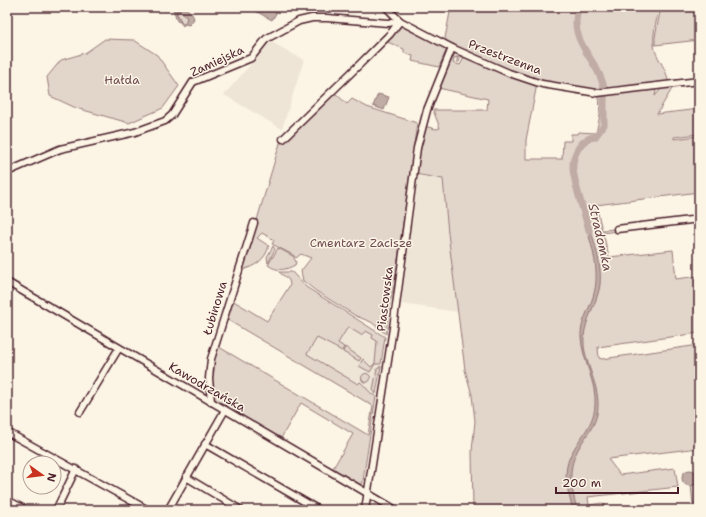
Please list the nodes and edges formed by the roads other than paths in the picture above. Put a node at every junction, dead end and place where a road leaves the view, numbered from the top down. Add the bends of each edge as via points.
1 (386, 7) edge
2 (400, 21) junction
3 (452, 48) junction
4 (699, 81) edge
5 (283, 139) dead end
6 (7, 172) edge
7 (699, 219) edge
8 (254, 223) dead end
9 (617, 230) dead end
10 (7, 282) edge
11 (119, 348) junction
12 (211, 402) junction
13 (225, 410) junction
14 (80, 412) dead end
15 (7, 432) edge
16 (205, 444) junction
17 (76, 469) junction
18 (186, 478) junction
19 (368, 493) junction
20 (7, 500) edge
21 (26, 510) edge
22 (56, 510) edge
23 (148, 510) edge
24 (168, 510) edge
25 (241, 510) edge
26 (319, 510) edge
27 (365, 510) edge
28 (396, 510) edge

1 - 2 street, Przestrzenna
2 - 3 street, Przestrzenna
2 - 5 street via 394,30
2 - 6 street, Zamiejska via 388,23 319,18 299,21 266,38 251,58 193,82 172,115 165,121 135,132 60,149
3 - 4 street, Przestrzenna via 509,74 569,90 597,93
3 - 19 street, Piastowska via 427,110 417,148
7 - 9 street
8 - 12 street, Łubinowa via 211,359
10 - 11 street, Kawodrzańska
11 - 12 street, Kawodrzańska
11 - 14 street
12 - 13 street, Kawodrzańska
13 - 16 street
13 - 19 street, Kawodrzańska
15 - 17 street
16 - 18 street
16 - 26 street
17 - 22 street
17 - 23 street
18 - 24 street
18 - 25 street
19 - 27 street, Piastowska
19 - 28 street, Kawodrzańska
20 - 21 street

